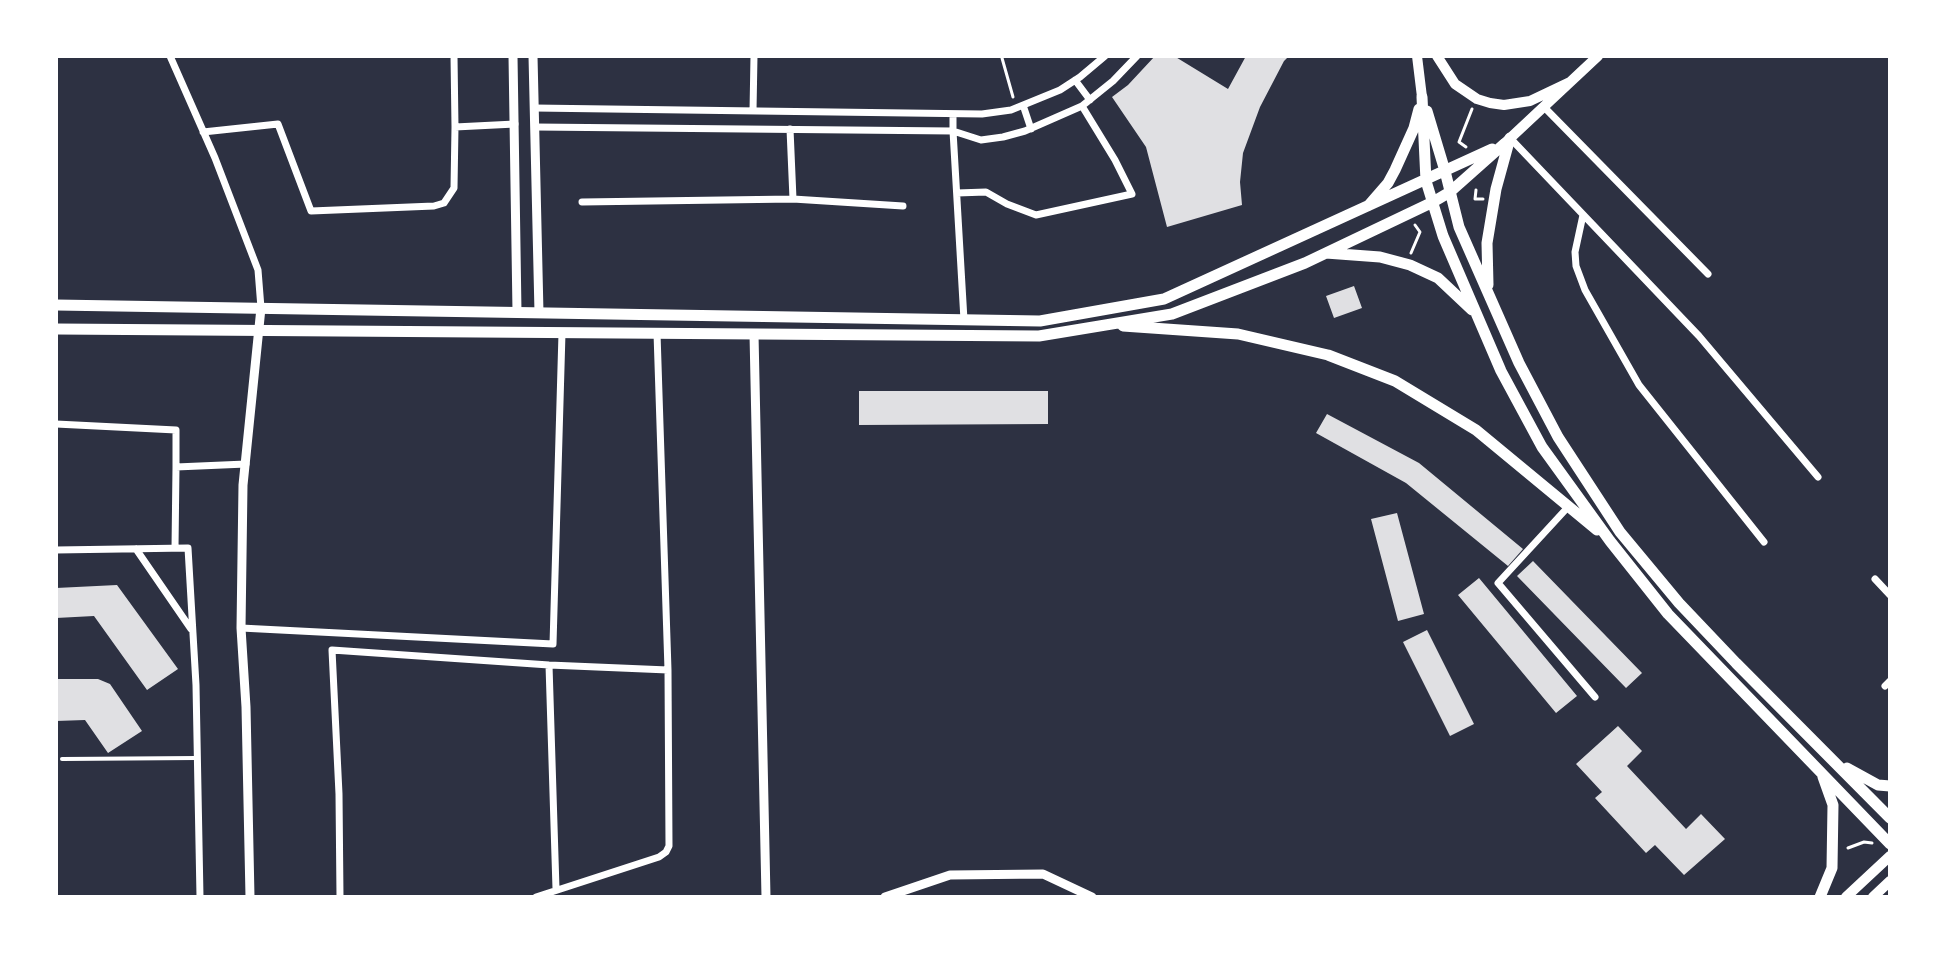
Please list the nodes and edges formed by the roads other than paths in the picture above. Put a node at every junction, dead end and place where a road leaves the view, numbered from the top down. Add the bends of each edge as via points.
1 (170, 56) edge
2 (454, 56) edge
3 (513, 56) edge
4 (533, 56) edge
5 (754, 56) edge
6 (1105, 56) edge
7 (1137, 56) edge
8 (1417, 56) edge
9 (1437, 56) edge
10 (1598, 56) edge
11 (1075, 80) junction
12 (1570, 82) junction
13 (1422, 97) junction
14 (1090, 100) junction
15 (1082, 106) junction
16 (1019, 107) junction
17 (1544, 107) junction
18 (753, 111) junction
19 (953, 114) junction
20 (534, 118) junction
21 (514, 120) junction
22 (455, 127) junction
23 (790, 129) junction
24 (1031, 129) junction
25 (953, 131) junction
26 (203, 132) junction
27 (1507, 141) junction
28 (1445, 171) junction
29 (1426, 181) junction
30 (1450, 192) junction
31 (957, 193) junction
32 (793, 199) junction
33 (582, 202) dead end
34 (1433, 202) junction
35 (903, 206) dead end
36 (1366, 208) junction
37 (1583, 215) junction
38 (1325, 253) junction
39 (1708, 274) dead end
40 (1489, 294) junction
41 (56, 305) edge
42 (261, 308) junction
43 (517, 312) junction
44 (539, 313) junction
45 (1478, 317) junction
46 (964, 320) junction
47 (1103, 325) junction
48 (56, 329) edge
49 (260, 331) junction
50 (562, 333) junction
51 (657, 333) junction
52 (754, 334) junction
53 (56, 424) edge
54 (246, 464) junction
55 (176, 467) junction
56 (1818, 477) dead end
57 (1568, 507) junction
58 (1610, 541) junction
59 (1764, 542) dead end
60 (175, 548) junction
61 (136, 549) junction
62 (56, 550) edge
63 (1875, 579) dead end
64 (1890, 595) edge
65 (241, 628) junction
66 (193, 632) junction
67 (549, 665) junction
68 (668, 670) junction
69 (1595, 697) dead end
70 (197, 758) junction
71 (62, 759) dead end
72 (1835, 762) junction
73 (1822, 773) junction
74 (1890, 786) edge
75 (1890, 818) edge
76 (1890, 844) edge
77 (1890, 856) edge
78 (1890, 881) edge
79 (556, 889) junction
80 (200, 897) edge
81 (250, 897) edge
82 (340, 897) edge
83 (536, 897) edge
84 (766, 897) edge
85 (885, 897) edge
86 (1092, 897) edge
87 (1820, 897) edge
88 (1846, 897) edge
89 (1873, 897) edge

1 - 26 street
2 - 22 street
3 - 21 street
4 - 20 street
5 - 18 street
6 - 11 street
7 - 14 street
8 - 13 main road
9 - 12 main road via 1455,84 1490,103 1530,101
10 - 12 main road
11 - 14 street
11 - 16 street
12 - 17 main road
13 - 28 main road
13 - 29 main road
13 - 36 main road via 1403,156
14 - 15 street
15 - 24 street
15 - 31 street via 1132,194 1036,215 986,192
16 - 19 street
16 - 24 street
17 - 27 main road
17 - 39 street
18 - 19 street
18 - 20 street
19 - 25 street
20 - 21 street
20 - 23 street
20 - 44 street
21 - 22 street
21 - 43 street
22 - 26 street via 454,188 444,203 311,211 278,124
23 - 25 street
23 - 32 street
24 - 25 street via 981,140
25 - 31 street
26 - 42 street via 258,270
27 - 28 main road
27 - 30 main road
27 - 37 street
27 - 40 main road via 1487,243
28 - 29 main road
28 - 30 main road
29 - 34 main road
29 - 36 main road
30 - 34 main road
30 - 40 main road via 1459,227
31 - 46 street
32 - 33 street
32 - 35 street
34 - 38 main road
34 - 45 main road
36 - 46 main road via 1164,299 1040,321
37 - 56 street via 1699,336
37 - 59 street via 1575,252 1585,290 1639,385
38 - 45 main road via 1410,265 1438,278
38 - 47 main road via 1172,314
40 - 72 main road via 1558,437 1620,532 1679,603
41 - 42 main road
42 - 43 main road
42 - 49 street
43 - 44 main road
44 - 46 main road
45 - 58 main road via 1542,447
47 - 52 main road via 1039,336
47 - 57 main road via 1238,334 1368,370 1476,430
48 - 49 main road
49 - 50 main road
49 - 54 street
50 - 51 main road
50 - 65 street via 553,644
51 - 52 main road
51 - 68 street
52 - 84 street
53 - 55 street via 176,430
54 - 55 street
54 - 65 street
55 - 60 street
57 - 58 main road
57 - 69 street via 1498,583
58 - 73 main road via 1668,614
60 - 61 street
60 - 66 street via 188,548
61 - 62 street
61 - 66 street
63 - 64 street
65 - 81 street
66 - 70 street
67 - 68 street
67 - 79 street
67 - 82 street via 332,650
68 - 79 street via 666,852
70 - 71 lane
70 - 80 street
72 - 74 main road
72 - 75 main road
73 - 76 main road
73 - 87 main road via 1833,805 1833,833 1832,868
77 - 88 main road
78 - 89 main road
79 - 83 street
85 - 86 street via 950,875 1043,874

